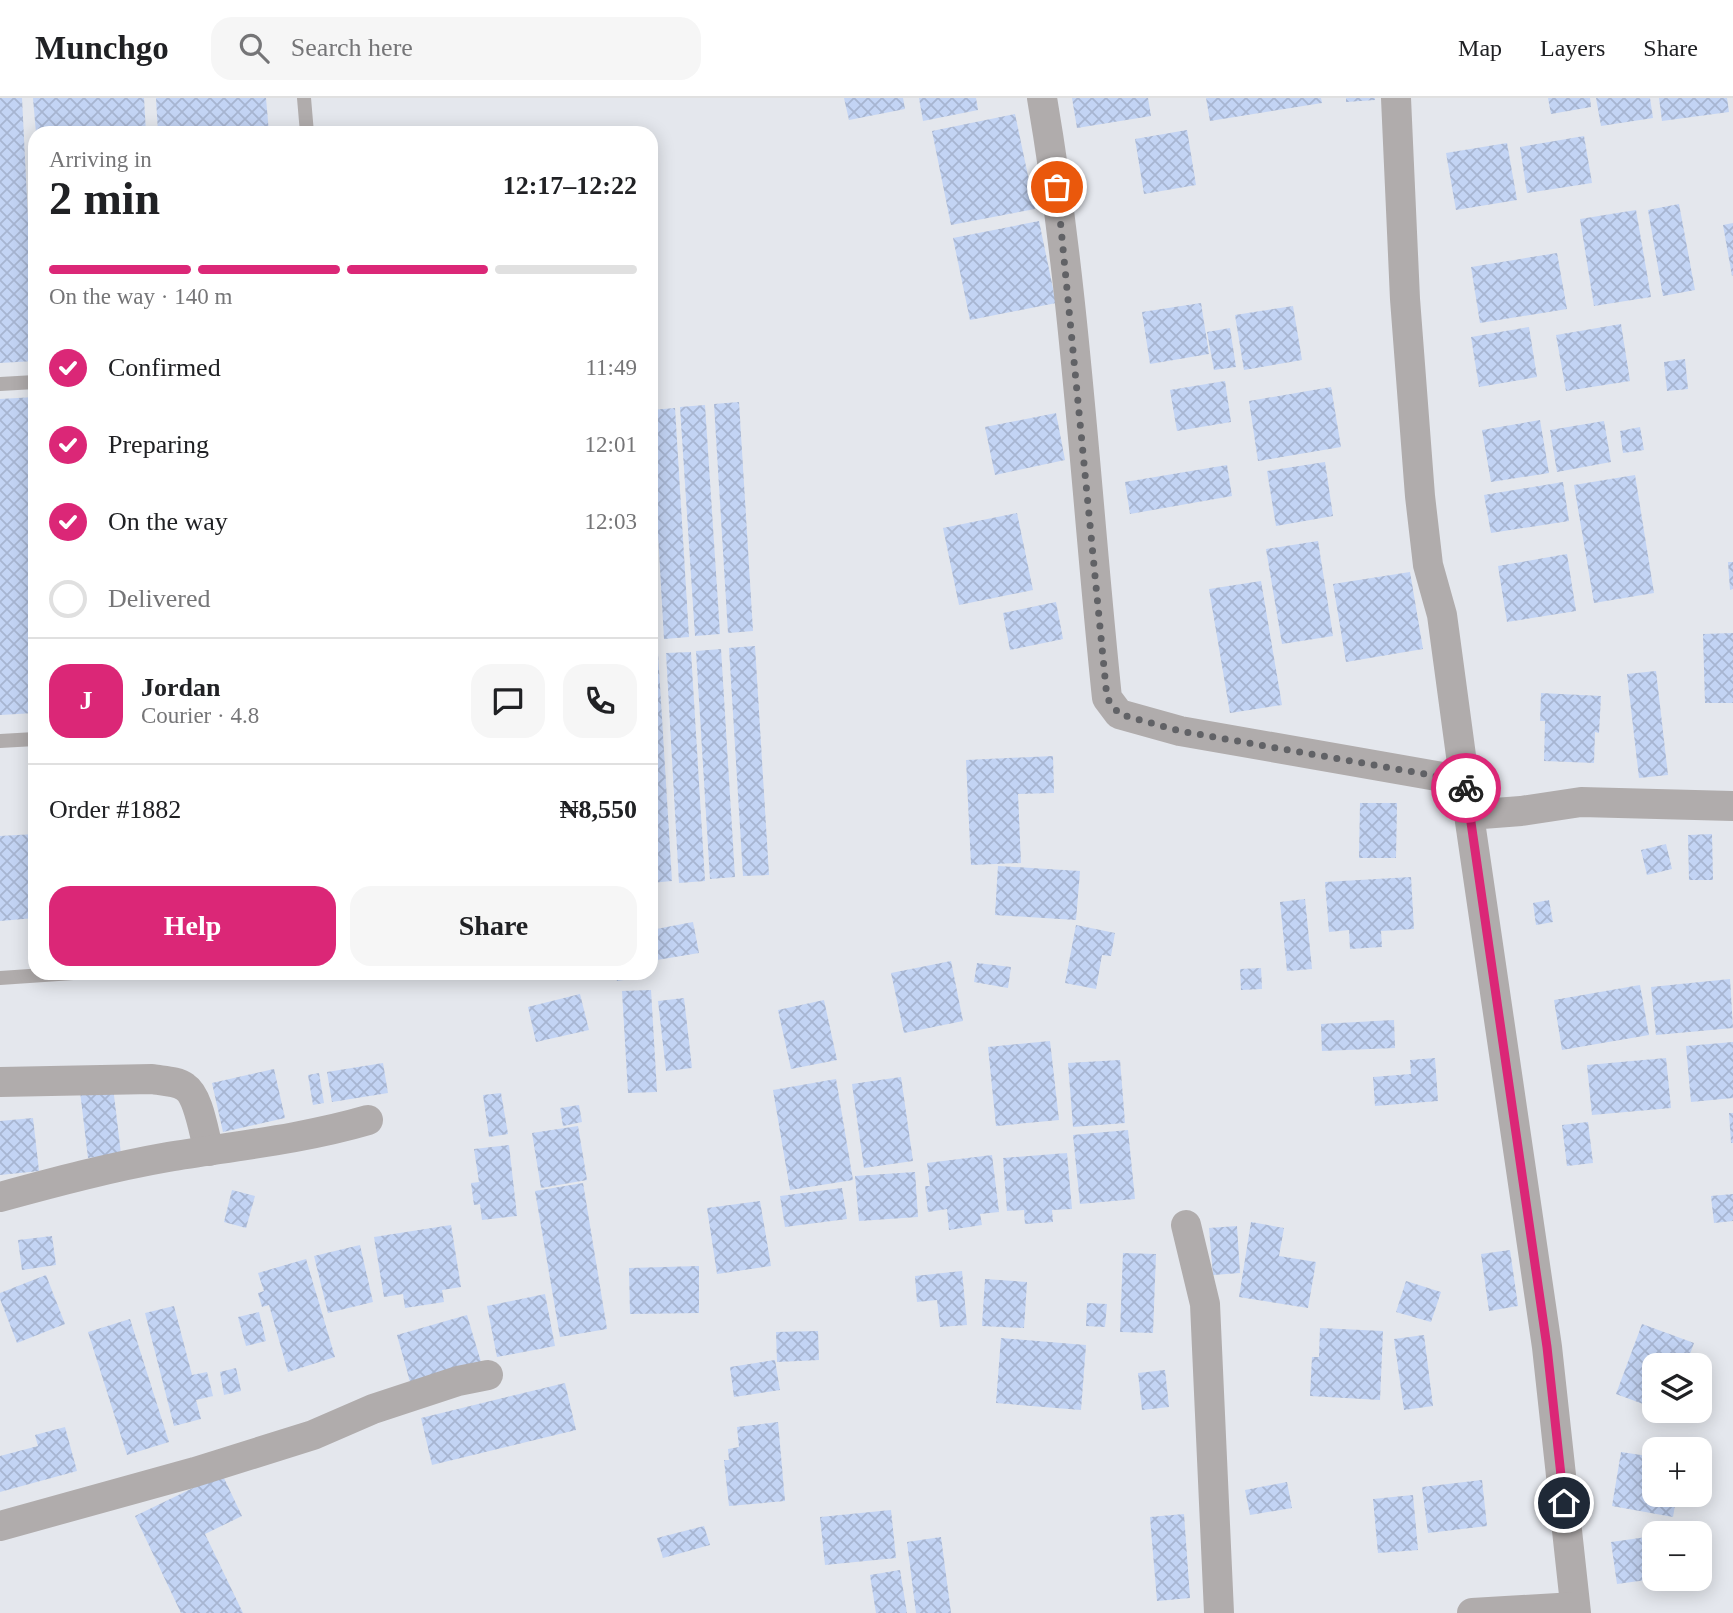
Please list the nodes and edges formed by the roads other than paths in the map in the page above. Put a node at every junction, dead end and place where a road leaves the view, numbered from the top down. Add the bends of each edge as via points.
1 (304, 98) edge
2 (1042, 98) edge
3 (1396, 98) edge
4 (306, 126) edge
5 (28, 382) edge
6 (0, 384) edge
7 (28, 739) edge
8 (0, 741) edge
9 (1465, 781) junction
10 (1733, 806) edge
11 (1469, 816) junction
12 (28, 976) edge
13 (0, 978) edge
14 (0, 1082) edge
15 (368, 1120) dead end
16 (209, 1151) junction
17 (0, 1197) edge
18 (1186, 1225) dead end
19 (488, 1375) dead end
20 (0, 1526) edge
21 (1575, 1610) edge
22 (1219, 1613) edge
23 (1472, 1613) edge

1 - 4 lane
2 - 9 street via 1057,187 1111,705 1119,714 1180,731
3 - 9 street via 1420,496
5 - 6 lane
7 - 8 lane
9 - 11 street
10 - 11 street via 1581,802
11 - 21 street via 1547,1347
12 - 13 lane
14 - 16 street via 152,1079 186,1087 195,1101
15 - 16 street
16 - 17 street via 70,1178
18 - 22 street via 1205,1304
19 - 20 street via 373,1409 313,1435 208,1468
21 - 23 street

